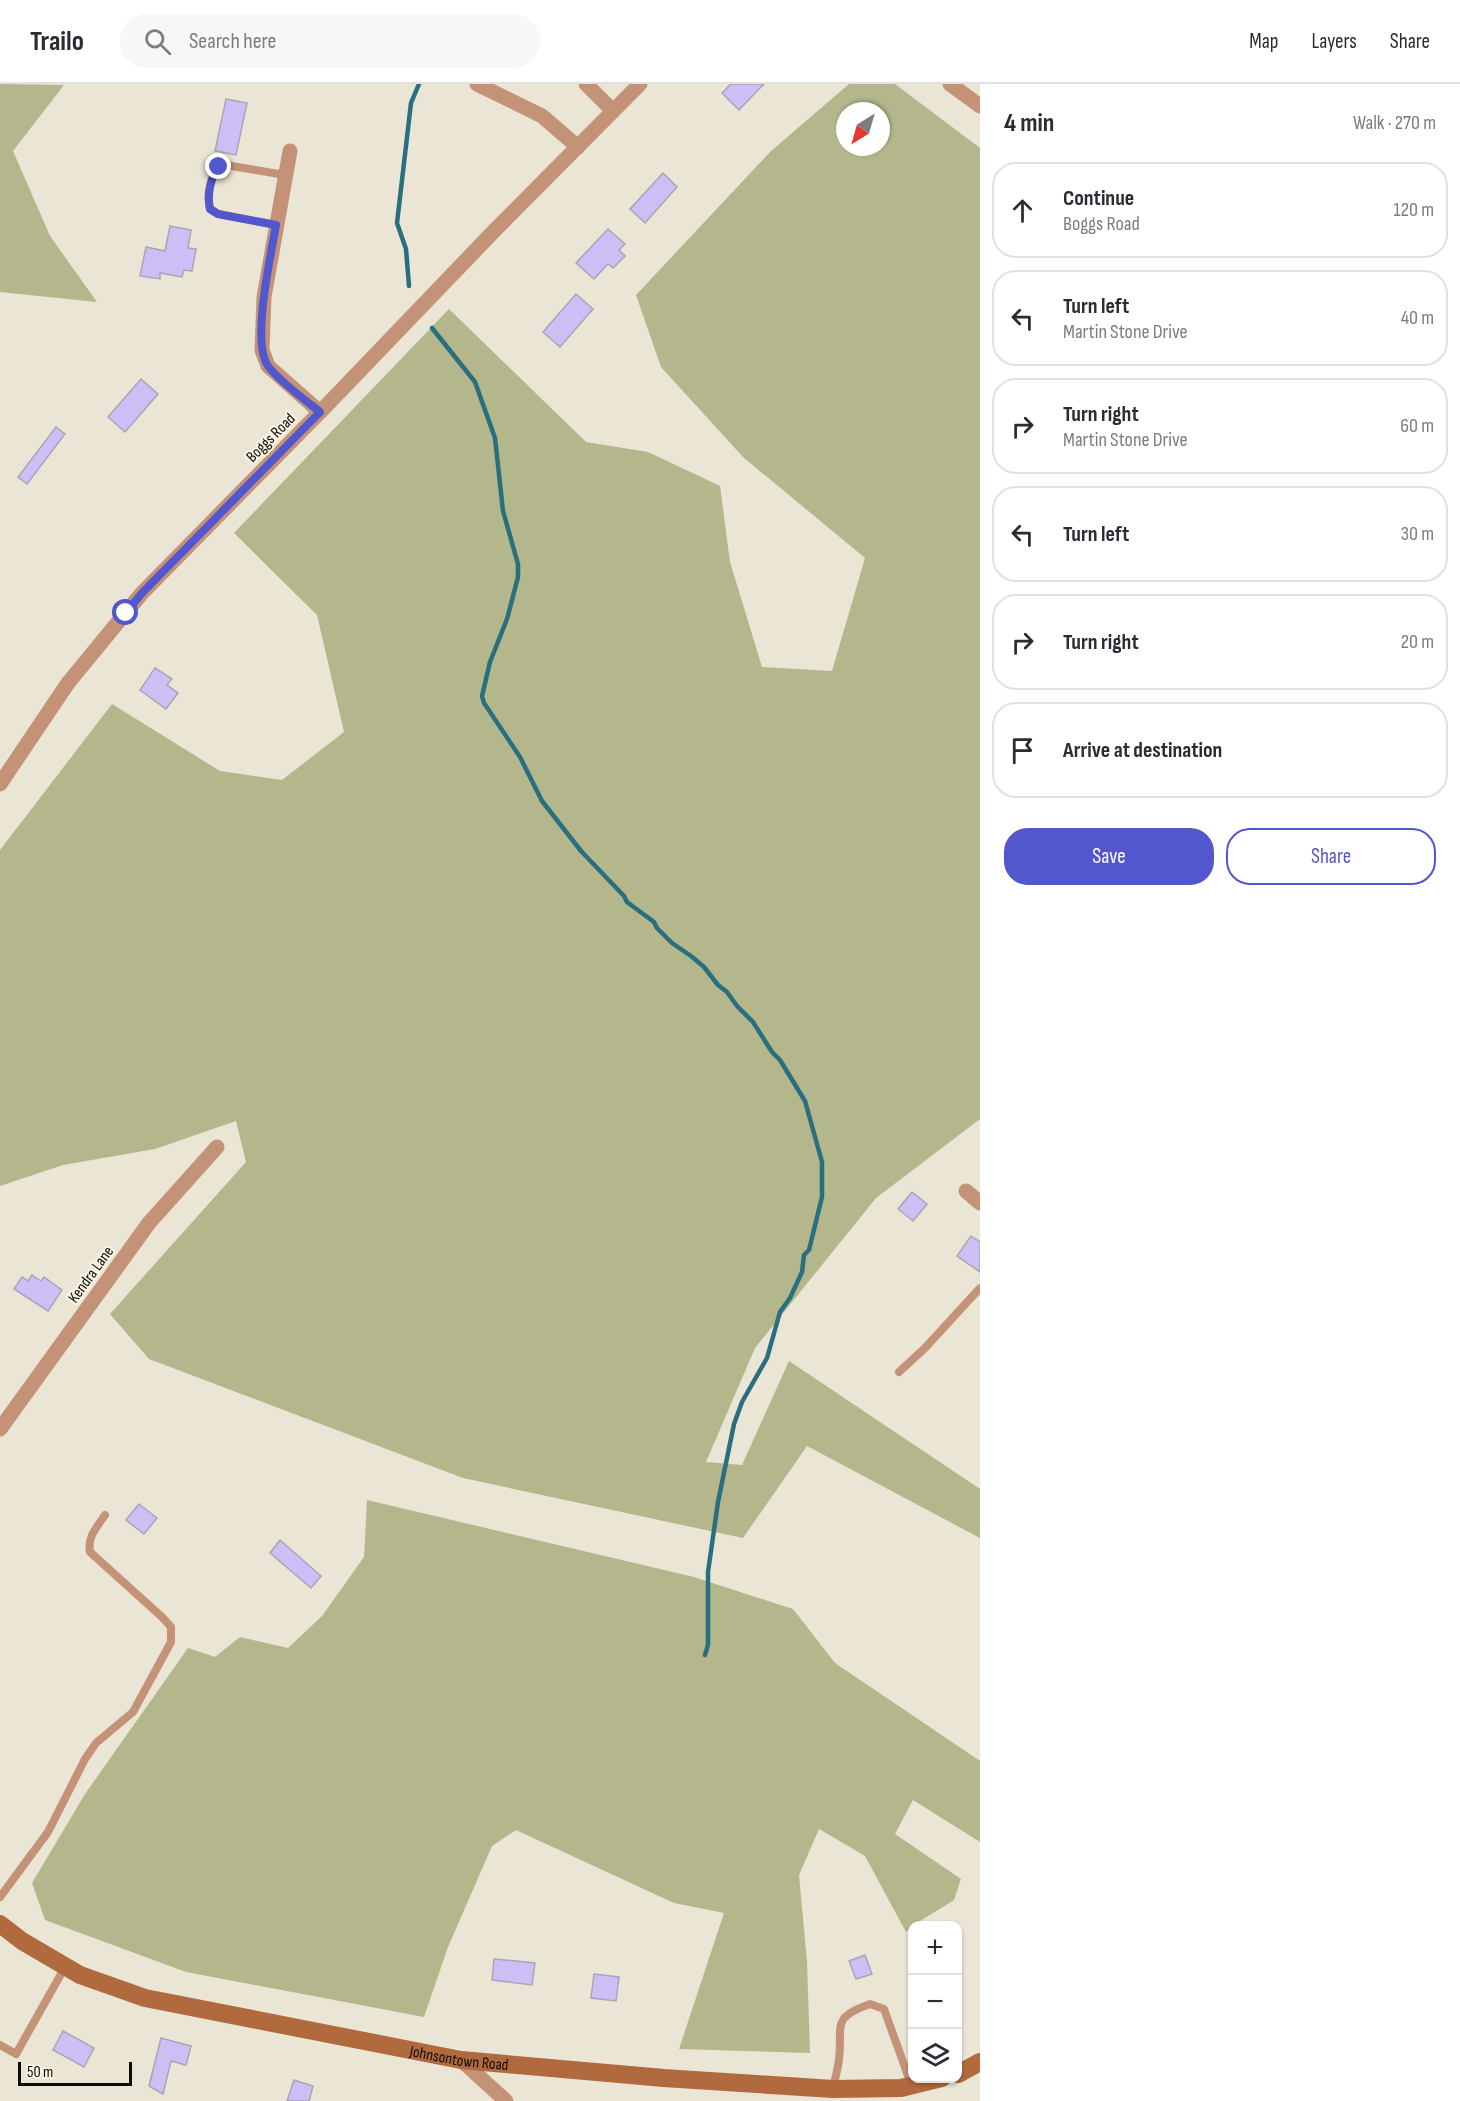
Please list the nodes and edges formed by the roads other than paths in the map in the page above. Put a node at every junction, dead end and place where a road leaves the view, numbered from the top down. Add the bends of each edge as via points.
1 (477, 84) edge
2 (586, 84) edge
3 (640, 84) edge
4 (951, 84) edge
5 (980, 106) edge
6 (613, 111) junction
7 (578, 147) junction
8 (290, 151) dead end
9 (285, 176) junction
10 (276, 225) junction
11 (320, 412) junction
12 (0, 784) edge
13 (217, 1147) dead end
14 (966, 1191) dead end
15 (980, 1203) edge
16 (980, 1288) edge
17 (899, 1372) dead end
18 (0, 1429) edge
19 (105, 1515) dead end
20 (0, 1896) edge
21 (0, 1924) edge
22 (65, 1967) junction
23 (0, 2045) edge
24 (460, 2060) junction
25 (980, 2062) edge
26 (962, 2071) edge
27 (925, 2083) edge
28 (912, 2086) junction
29 (833, 2089) junction
30 (506, 2101) edge

1 - 7 street via 542,116
2 - 6 street
3 - 6 street, Boggs Road
4 - 5 street
6 - 7 street, Boggs Road
7 - 11 street, Boggs Road
8 - 9 street
9 - 10 street
9 - 10 lane via 219,167 208,201 210,209 218,214
10 - 11 street via 264,297 262,350 268,366
11 - 12 street, Boggs Road via 142,593 68,683
13 - 18 street, Kendra Lane via 149,1223
14 - 15 street
16 - 17 lane
19 - 20 lane via 91,1536 90,1552 162,1617 171,1627 171,1642 133,1712 96,1743 48,1832
21 - 22 street, Johnsontown Road
22 - 23 lane via 16,2054
22 - 24 street, Johnsontown Road via 146,1998
24 - 29 street, Johnsontown Road
24 - 30 street
25 - 26 street
27 - 28 street, Johnsontown Road
28 - 29 street, Johnsontown Road
28 - 29 lane via 884,2009 870,2004 850,2010 838,2028 839,2058

